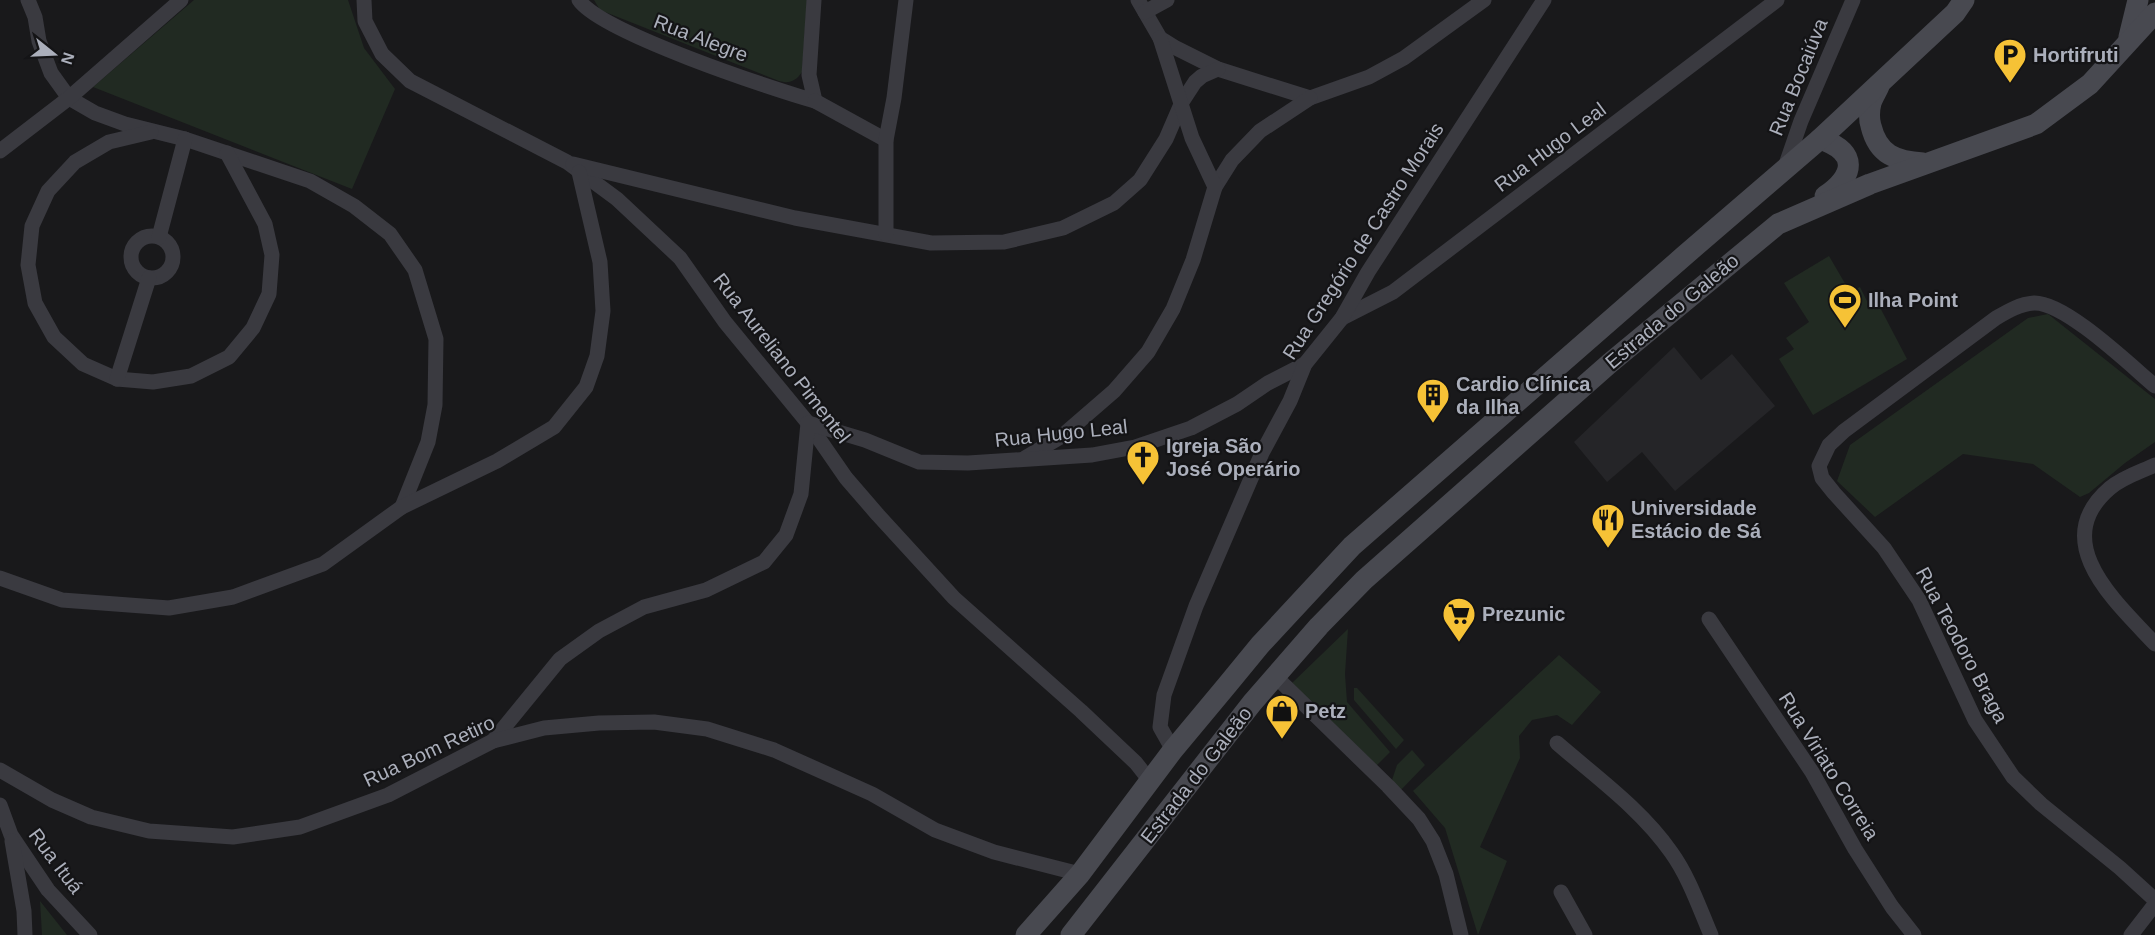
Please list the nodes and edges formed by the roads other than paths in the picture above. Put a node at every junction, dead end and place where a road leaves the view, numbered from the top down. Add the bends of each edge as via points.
1 (28, 0) edge
2 (181, 0) edge
3 (364, 0) edge
4 (579, 0) edge
5 (814, 0) edge
6 (906, 0) edge
7 (1167, 0) edge
8 (1484, 0) edge
9 (1544, 0) edge
10 (1777, 0) edge
11 (1853, 0) edge
12 (1964, 0) edge
13 (2138, 0) edge
14 (1142, 6) edge
15 (2155, 14) edge
16 (1160, 38) junction
17 (2128, 41) junction
18 (1218, 69) junction
19 (1882, 80) junction
20 (69, 98) junction
21 (1310, 99) junction
22 (815, 101) junction
23 (1182, 102) junction
24 (155, 131) junction
25 (185, 139) junction
26 (886, 140) junction
27 (1820, 140) junction
28 (0, 151) edge
29 (227, 153) junction
30 (1924, 164) junction
31 (573, 167) junction
32 (1784, 170) junction
33 (1215, 187) junction
34 (1791, 217) junction
35 (886, 234) junction
36 (159, 237) junction
37 (1368, 272) junction
38 (149, 278) junction
39 (1393, 292) junction
40 (1342, 318) junction
41 (1305, 364) junction
42 (117, 379) junction
43 (1268, 383) junction
44 (2155, 386) edge
45 (1290, 401) junction
46 (808, 423) junction
47 (1022, 459) junction
48 (2155, 466) edge
49 (402, 507) junction
50 (1352, 546) junction
51 (0, 578) edge
52 (1709, 619) dead end
53 (2155, 644) edge
54 (1276, 677) junction
55 (492, 741) junction
56 (1557, 743) dead end
57 (1173, 750) junction
58 (0, 770) edge
59 (1149, 781) junction
60 (0, 805) edge
61 (11, 835) junction
62 (1080, 874) junction
63 (1561, 892) dead end
64 (2155, 900) edge
65 (2155, 904) edge
66 (25, 935) edge
67 (90, 935) edge
68 (1026, 935) edge
69 (1071, 935) edge
70 (1461, 935) edge
71 (1585, 935) edge
72 (1711, 935) edge
73 (1914, 935) edge
74 (2131, 935) edge

1 - 20 street via 51,73
2 - 20 street
3 - 31 street, Rua Aureliano Pimentel via 365,21 382,54 410,81
4 - 22 street, Rua Alegre via 608,22 656,44
5 - 22 street via 809,75
6 - 26 street
7 - 14 street
8 - 21 street via 1404,58 1369,77
9 - 37 street, Rua Gregório de Castro Morais
10 - 39 street, Rua Hugo Leal
11 - 32 street, Rua Bocaiúva
12 - 19 main road, Estrada do Galeão via 1955,13
13 - 17 main road, Estrada do Galeão
14 - 16 street
15 - 17 main road
16 - 18 street
16 - 23 street
17 - 30 main road, Estrada do Galeão via 2090,84 2036,124
18 - 21 street
18 - 23 street via 1202,75
19 - 27 main road, Estrada do Galeão
19 - 30 main road via 1870,104 1874,139 1893,158
20 - 24 street via 95,113
20 - 28 street
21 - 33 street via 1260,130 1232,160
22 - 26 street, Rua Alegre
23 - 33 street via 1192,138
23 - 35 street via 1166,139 1140,180 1114,203 1063,228 1004,242 931,243
24 - 25 street
24 - 42 street via 108,142 75,162 48,191 32,226 28,265 35,303 54,337 83,364
25 - 29 street
25 - 36 street
26 - 35 street
27 - 32 main road, Estrada do Galeão
27 - 34 main road via 1835,144 1844,153 1848,172 1837,188
29 - 42 street via 265,224 272,255 269,294 253,328 229,357 191,376 153,381
29 - 49 street via 310,181 354,206 390,234 415,270 435,339 435,405 428,442
30 - 34 main road, Estrada do Galeão
31 - 35 street via 795,218
31 - 46 street, Rua Aureliano Pimentel via 617,198 680,258 725,322
31 - 49 street via 600,262 603,311 597,356 586,387 554,427 497,461
32 - 50 main road, Estrada do Galeão
33 - 47 street via 1193,260 1173,309 1148,352 1114,391 1062,436
34 - 54 main road, Estrada do Galeão via 1773,227 1610,363 1381,565 1319,626
36 - 38 street via 170,245 173,259 165,274
36 - 38 street via 141,239 131,253 134,268
37 - 39 street via 1380,289
37 - 40 street, Rua Gregório de Castro Morais
38 - 42 street
39 - 40 street, Rua Hugo Leal
40 - 41 street, Rua Gregório de Castro Morais
41 - 43 street, Rua Hugo Leal
41 - 45 street, Rua Gregório de Castro Morais
43 - 45 street via 1284,390
43 - 47 street, Rua Hugo Leal via 1191,428 1135,447 1092,455
44 - 64 street, Rua Teodoro Braga via 2069,315 2036,303 2019,306 1996,318 1844,431 1829,445 1819,466 1822,478 1884,548 1919,600 1975,720 2013,777
45 - 57 street, Rua Gregório de Castro Morais via 1262,453 1176,659 1164,695 1160,727
46 - 47 street, Rua Hugo Leal via 919,462
46 - 55 street via 801,494 786,535 764,562 706,590 644,607 599,631 560,659
46 - 59 street, Rua Aureliano Pimentel via 846,478 954,598 1081,711 1136,763
48 - 53 street via 2111,488 2093,507 2085,529 2084,548 2093,572
49 - 51 street via 323,564 233,597 169,608 62,600
50 - 54 main road via 1325,586 1273,642 1267,665
50 - 57 main road, Estrada do Galeão via 1260,645
52 - 73 street, Rua Viriato Correia via 1812,772 1892,907
54 - 69 main road, Estrada do Galeão
54 - 70 street via 1419,819 1446,874
55 - 58 street, Rua Bom Retiro via 388,795 300,827 233,837 149,831 91,817
55 - 62 street, Rua Bom Retiro via 544,728 599,723 654,722 707,729 813,767 872,794 935,830 994,852
56 - 72 street via 1647,823 1671,852 1687,878
57 - 59 main road, Estrada do Galeão
59 - 62 main road, Estrada do Galeão
60 - 61 street, Rua Ituá
61 - 66 street
61 - 67 street, Rua Ituá via 48,891
62 - 68 main road, Estrada do Galeão
63 - 71 street
65 - 74 street

